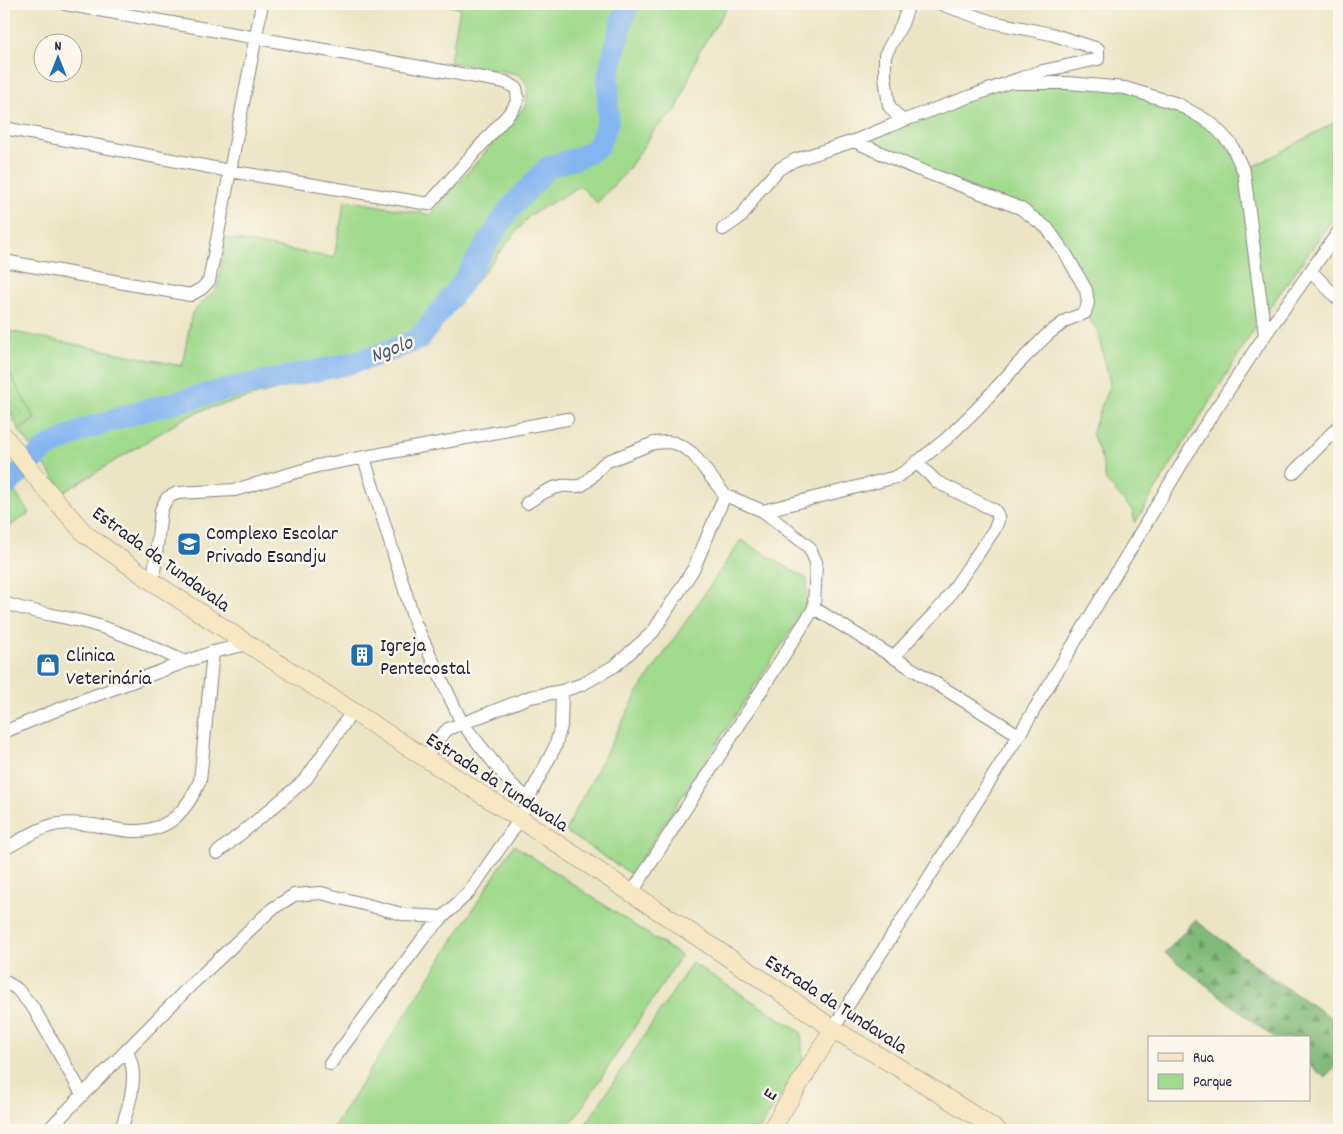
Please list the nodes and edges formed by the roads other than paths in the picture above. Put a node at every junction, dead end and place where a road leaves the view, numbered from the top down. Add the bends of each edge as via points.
1 (65, 4) edge
2 (262, 4) edge
3 (909, 4) edge
4 (941, 4) edge
5 (255, 38) junction
6 (1005, 83) junction
7 (902, 121) junction
8 (4, 128) edge
9 (854, 141) junction
10 (230, 171) junction
11 (723, 229) dead end
12 (1339, 231) edge
13 (4, 261) edge
14 (1311, 271) junction
15 (1339, 300) edge
16 (1265, 335) junction
17 (567, 419) dead end
18 (1339, 426) edge
19 (7, 440) edge
20 (364, 458) junction
21 (916, 462) junction
22 (1294, 473) dead end
23 (725, 495) junction
24 (527, 503) dead end
25 (763, 510) junction
26 (153, 582) junction
27 (4, 603) edge
28 (814, 608) junction
29 (248, 644) junction
30 (213, 652) junction
31 (894, 657) junction
32 (185, 662) junction
33 (562, 691) junction
34 (352, 712) junction
35 (462, 723) junction
36 (4, 732) edge
37 (1019, 735) junction
38 (425, 758) junction
39 (528, 799) junction
40 (520, 819) junction
41 (4, 849) edge
42 (217, 853) dead end
43 (632, 894) junction
44 (443, 917) junction
45 (4, 981) edge
46 (833, 1029) junction
47 (127, 1051) junction
48 (330, 1064) dead end
49 (82, 1094) junction
50 (48, 1130) edge
51 (121, 1130) edge
52 (771, 1130) edge
53 (997, 1130) edge

1 - 5 street
2 - 5 street
3 - 7 street via 885,55 889,106
4 - 6 street via 992,22 1052,34 1098,49 1098,59
5 - 10 street
5 - 10 street via 505,82 516,88 518,99 429,204
6 - 7 street
6 - 16 street via 1068,83 1124,88 1178,104 1211,123 1231,144 1244,172
7 - 9 street
8 - 10 street
9 - 11 street via 795,160 779,169 742,216
9 - 21 street via 1020,208 1047,228 1086,290 1088,303 1085,313 1067,320 1048,334 977,409
10 - 13 street via 209,281 190,295
12 - 14 street
14 - 15 street
14 - 16 street
16 - 37 street via 1202,430
17 - 20 street
18 - 22 street
19 - 26 main road, Estrada da Tundavala via 85,534
20 - 26 street via 317,466 235,490 177,493 167,498 161,510
20 - 35 street via 415,623
21 - 25 street via 896,477
21 - 31 street via 937,482 994,510 999,520 944,603
23 - 24 street via 693,454 684,447 666,442 654,443 608,461 580,486 555,487
23 - 25 street
23 - 33 street via 694,568 652,632 616,665 583,684
25 - 28 street via 809,547 816,562
26 - 29 main road, Estrada da Tundavala
27 - 32 street via 94,625 146,643
28 - 31 street
28 - 43 street
29 - 30 street
29 - 34 main road, Estrada da Tundavala
30 - 32 street
30 - 41 street via 200,781 191,800 176,817 158,828 138,831 57,824
31 - 37 street
32 - 36 street
33 - 35 street via 530,697
33 - 39 street via 562,726 555,747
34 - 38 main road, Estrada da Tundavala
34 - 42 street via 306,778
35 - 38 street via 448,729
35 - 39 street via 510,783
37 - 46 street
38 - 40 main road, Estrada da Tundavala
39 - 40 street
40 - 43 main road, Estrada da Tundavala
40 - 44 street via 470,891
43 - 46 main road, Estrada da Tundavala
44 - 47 street via 406,915 321,893 294,895 258,922
44 - 48 street via 424,937
45 - 49 street via 17,989 34,1010
46 - 52 main road, E
46 - 53 main road, Estrada da Tundavala
47 - 49 street
47 - 51 street via 134,1081
49 - 50 street

